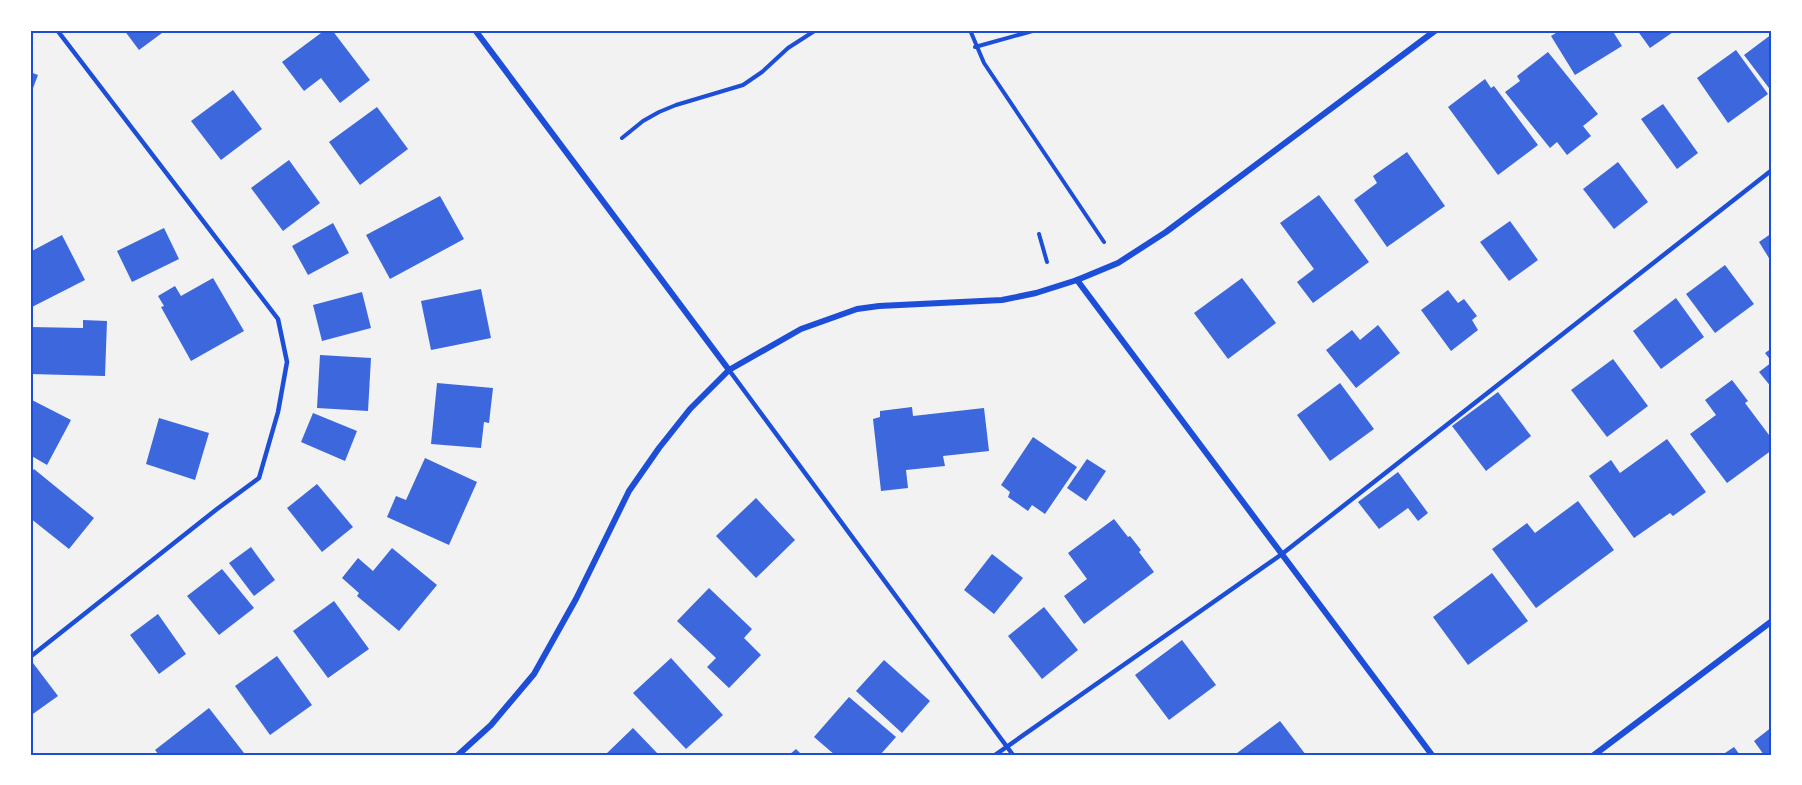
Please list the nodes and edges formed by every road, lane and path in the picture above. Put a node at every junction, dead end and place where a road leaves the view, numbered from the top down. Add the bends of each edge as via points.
1 (57, 30) edge
2 (475, 30) edge
3 (816, 30) edge
4 (970, 30) edge
5 (1036, 30) edge
6 (1436, 30) edge
7 (975, 47) junction
8 (622, 138) dead end
9 (1772, 170) edge
10 (1118, 262) junction
11 (1077, 280) junction
12 (729, 370) junction
13 (1282, 554) junction
14 (1772, 621) edge
15 (30, 657) edge
16 (1006, 746) junction
17 (458, 755) edge
18 (995, 755) edge
19 (1013, 755) edge
20 (1432, 755) edge
21 (1594, 755) edge

1 - 15 lane via 278,319 287,362 259,478
2 - 12 street
3 - 8 path via 743,85 667,109
4 - 7 path
5 - 7 path
6 - 10 street via 1166,232
7 - 10 path
9 - 13 lane
10 - 11 street
11 - 12 street via 1002,300 857,309 801,329
11 - 13 street
12 - 16 lane
12 - 17 street via 690,409 629,491 534,674
13 - 16 lane
13 - 20 street
14 - 21 street
16 - 18 lane
16 - 19 lane

